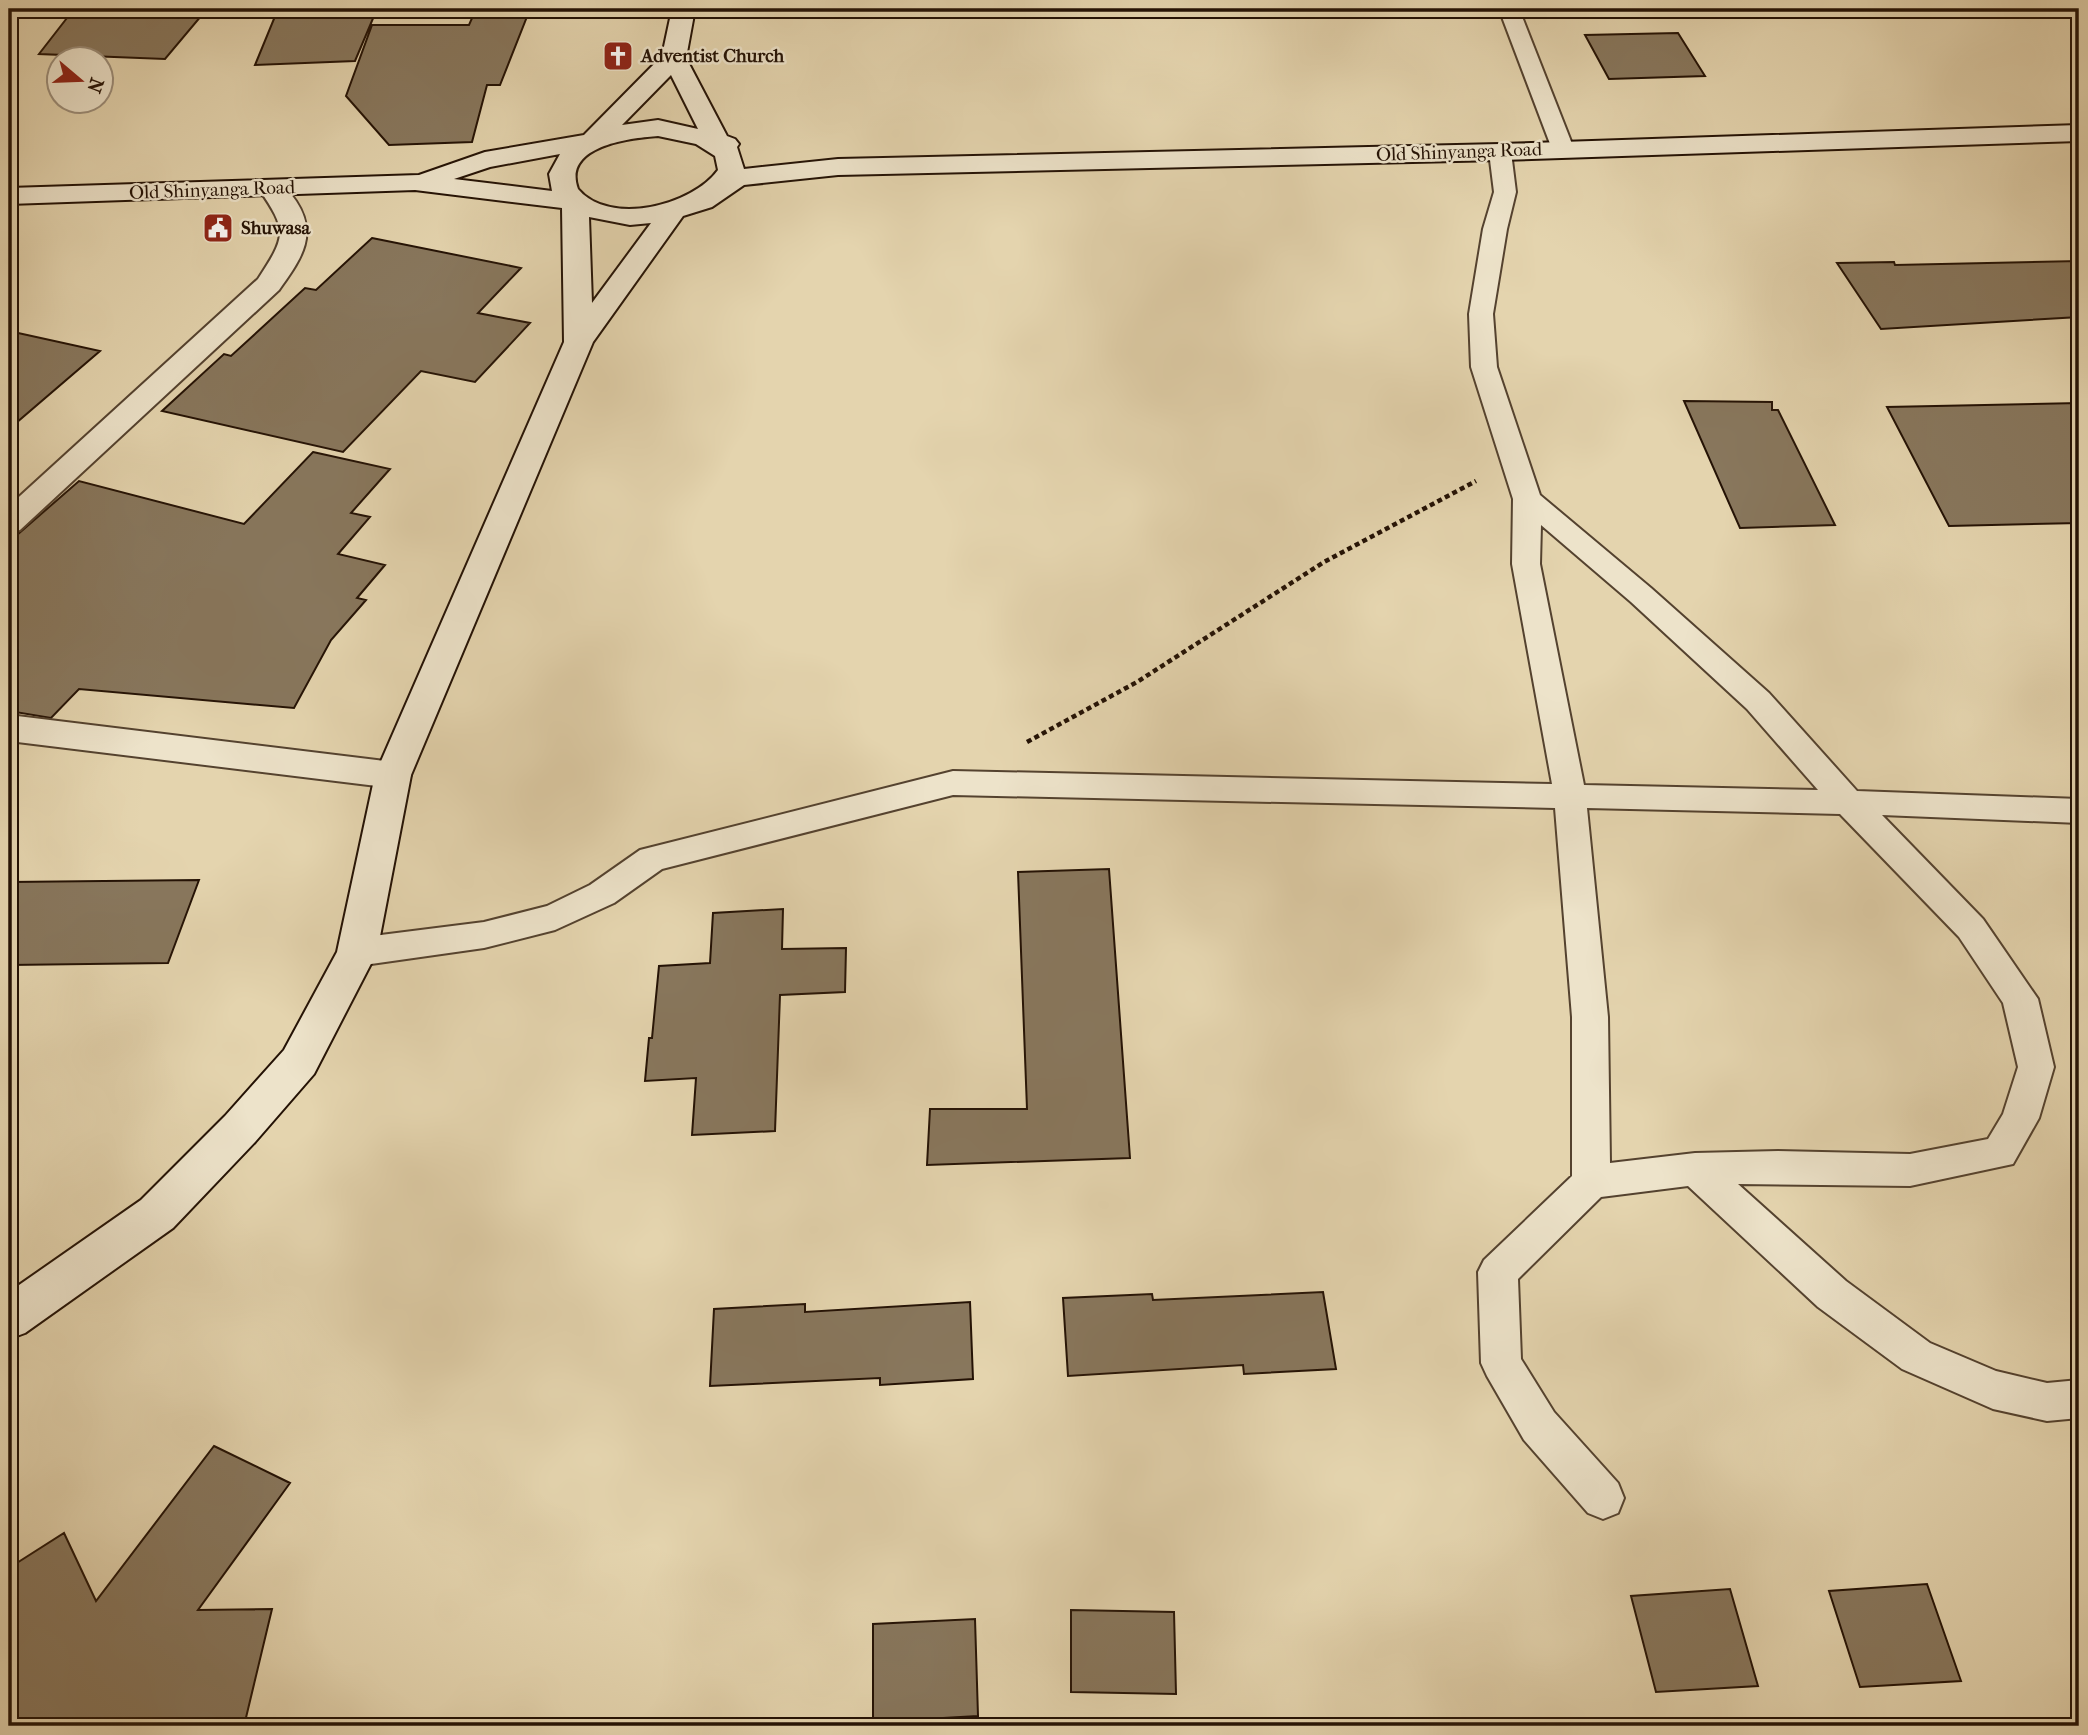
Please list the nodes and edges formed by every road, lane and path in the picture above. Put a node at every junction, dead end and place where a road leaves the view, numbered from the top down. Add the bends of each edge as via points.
1 (683, 9) edge
2 (1509, 9) edge
3 (674, 58) junction
4 (2079, 133) edge
5 (592, 141) junction
6 (717, 141) junction
7 (1563, 149) junction
8 (1500, 152) junction
9 (838, 167) junction
10 (415, 182) junction
11 (272, 189) junction
12 (9, 196) edge
13 (703, 201) junction
14 (575, 202) junction
15 (673, 211) junction
16 (579, 342) junction
17 (1514, 460) junction
18 (1527, 499) junction
19 (9, 523) edge
20 (9, 729) edge
21 (1020, 746) dead end
22 (393, 775) junction
23 (1570, 797) junction
24 (1848, 802) junction
25 (2079, 811) edge
26 (357, 952) junction
27 (1695, 1169) junction
28 (1591, 1182) junction
29 (9, 1318) edge
30 (2079, 1399) edge
31 (1603, 1498) dead end

1 - 3 main road
2 - 7 lane
3 - 5 main road
3 - 6 main road
4 - 7 main road, Old Shinyanga Road
5 - 6 main road, Old Shinyanga Road via 623,131 658,128 691,131
5 - 10 main road, Old Shinyanga Road via 485,160
5 - 14 main road, Old Shinyanga Road via 572,155 561,171 562,187
6 - 9 main road, Old Shinyanga Road via 762,156
6 - 13 main road, Old Shinyanga Road via 730,155 732,171 723,187
7 - 8 main road, Old Shinyanga Road
8 - 9 main road, Old Shinyanga Road
8 - 17 lane via 1505,192 1481,314 1485,367
9 - 13 main road, Old Shinyanga Road via 737,178
10 - 11 main road, Old Shinyanga Road
10 - 14 main road, Old Shinyanga Road
11 - 12 main road, Old Shinyanga Road
11 - 19 main road via 289,207 294,223 292,247 269,284
13 - 15 main road, Old Shinyanga Road
14 - 15 main road, Old Shinyanga Road via 602,213
14 - 16 main road
15 - 16 main road
16 - 22 main road
17 - 18 lane
17 - 21 path via 1324,562 1137,682
18 - 23 lane via 1526,564
18 - 24 lane via 1758,701
20 - 22 main road
22 - 26 main road
23 - 24 lane
23 - 26 lane via 953,782 652,859 602,894 555,917 484,935
23 - 28 lane via 1590,1017
24 - 25 lane
24 - 27 lane via 1971,928 2020,999 2036,1067 2021,1118 2000,1153 1910,1170
26 - 29 main road via 299,1062 240,1129 157,1214
27 - 28 lane
27 - 30 lane via 1832,1294 1916,1356 1993,1390 2047,1402
28 - 31 lane via 1498,1272 1501,1363 1539,1426

